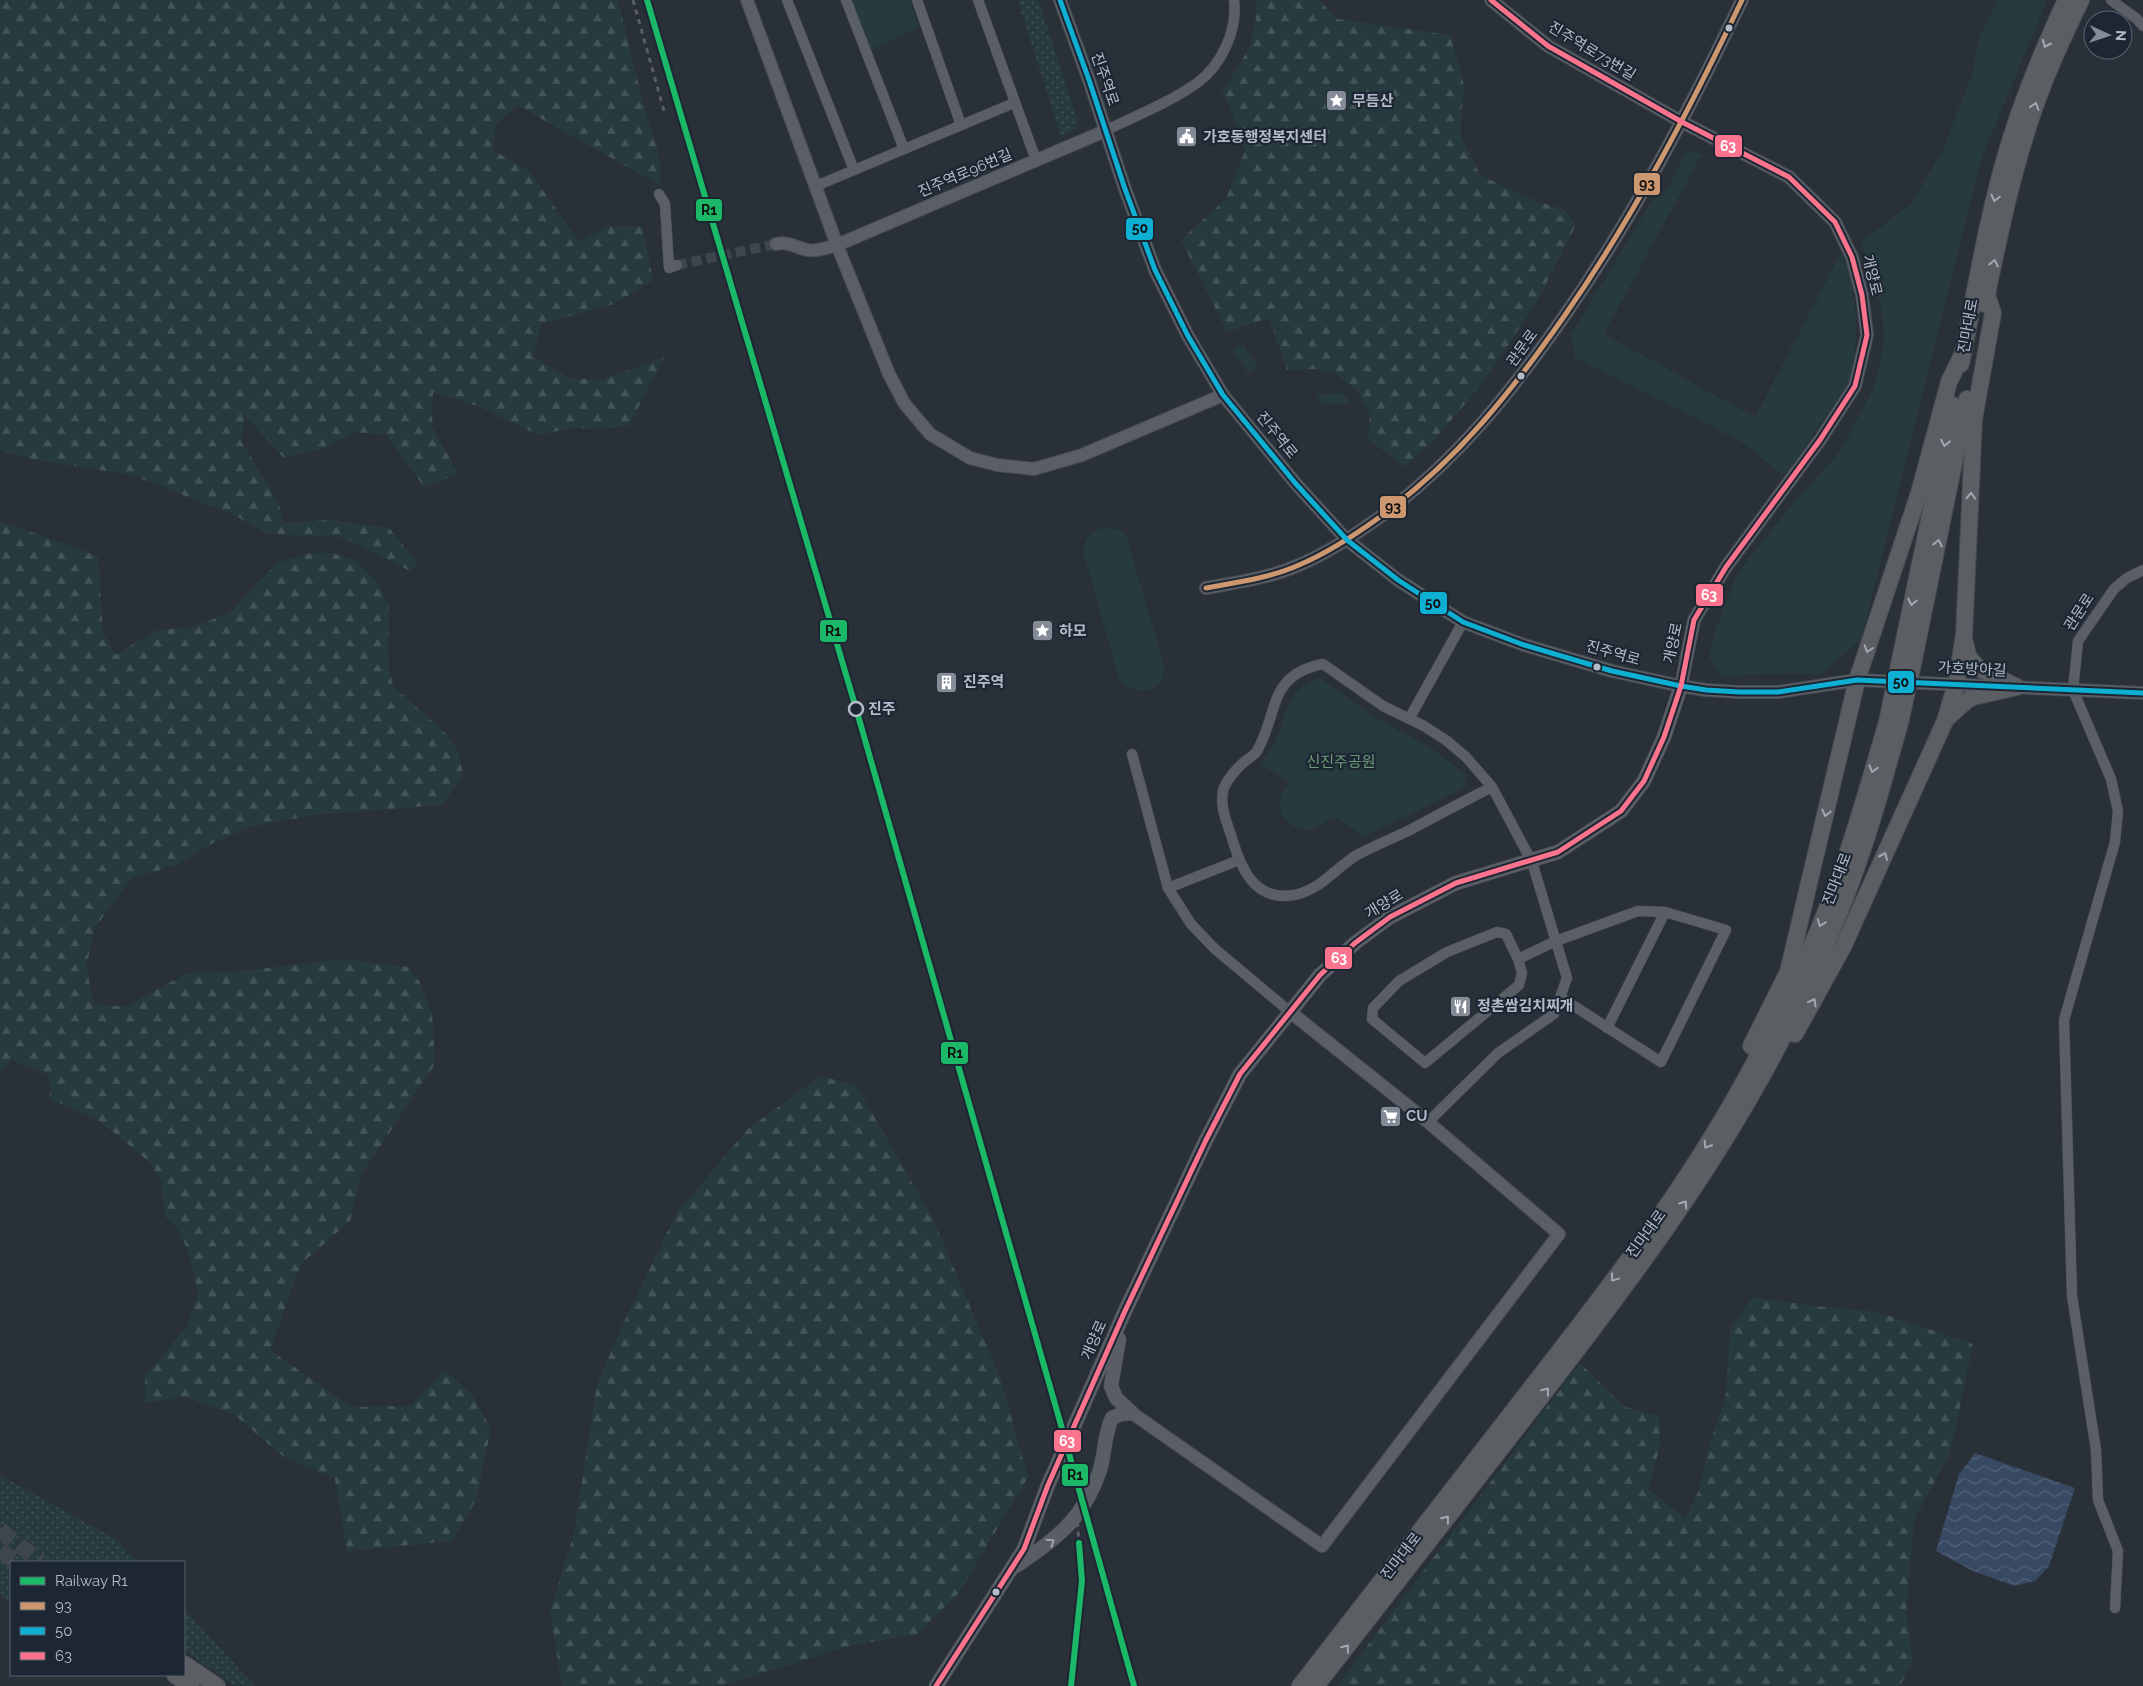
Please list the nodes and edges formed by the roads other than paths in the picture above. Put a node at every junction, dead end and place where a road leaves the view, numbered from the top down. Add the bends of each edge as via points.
1 (747, 0) edge
2 (787, 0) edge
3 (846, 0) edge
4 (917, 0) edge
5 (978, 0) edge
6 (1060, 0) edge
7 (1234, 0) edge
8 (1491, 0) edge
9 (1742, 0) edge
10 (2066, 0) edge
11 (2081, 0) edge
12 (2111, 0) edge
13 (2143, 26) edge
14 (1014, 104) junction
15 (1682, 122) junction
16 (961, 125) junction
17 (1105, 131) junction
18 (904, 149) junction
19 (1036, 160) junction
20 (854, 170) junction
21 (816, 186) junction
22 (659, 194) dead end
23 (776, 244) tunnel mouth
24 (837, 245) junction
25 (677, 265) dead end
26 (1987, 295) junction
27 (1963, 353) junction
28 (1223, 396) junction
29 (1347, 540) junction
30 (2143, 570) edge
31 (1206, 588) dead end
32 (1463, 622) junction
33 (1964, 635) junction
34 (1907, 660) junction
35 (1857, 680) junction
36 (1956, 684) junction
37 (1681, 686) junction
38 (2017, 687) junction
39 (2073, 690) junction
40 (2143, 693) edge
41 (1410, 719) junction
42 (1945, 720) junction
43 (1893, 722) junction
44 (1132, 754) dead end
45 (1492, 787) junction
46 (1239, 860) junction
47 (1532, 862) junction
48 (1168, 888) junction
49 (1665, 912) junction
50 (1556, 941) junction
51 (1518, 959) junction
52 (1560, 997) junction
53 (1289, 1012) junction
54 (1607, 1028) junction
55 (1756, 1085) junction
56 (1428, 1122) junction
57 (1718, 1126) junction
58 (1125, 1311) junction
59 (1111, 1386) junction
60 (1132, 1413) junction
61 (1106, 1431) junction
62 (1011, 1570) junction
63 (2115, 1608) dead end
64 (185, 1665) edge
65 (176, 1676) edge
66 (191, 1686) edge
67 (217, 1686) edge
68 (936, 1686) edge
69 (1300, 1686) edge
70 (1316, 1686) edge

1 - 21 street
2 - 20 street
3 - 18 street
4 - 16 street
5 - 14 street
6 - 17 street, 진주역로
7 - 17 street via 1233,29 1214,65 1198,82 1177,96
8 - 15 street, 진주역로73번길 via 1548,46
9 - 15 street, 관문로
10 -> 27 highway, 진마대로 via 2011,139 1991,211
26 -> 11 highway, 진마대로 via 2023,143 2056,54
12 - 13 street
14 - 16 street
14 - 19 street
15 - 29 street, 관문로 via 1581,292 1500,404 1463,445 1412,492
15 - 37 street, 개양로 via 1789,177 1835,222 1852,257 1862,295 1867,335 1855,386 1820,440 1726,567 1694,620
16 - 18 street
17 - 19 street, 진주역로96번길
17 - 28 street, 진주역로 via 1155,270
18 - 20 street
19 - 24 street, 진주역로96번길
20 - 21 street
21 - 24 street
22 - 25 street via 665,204 669,268
23 - 24 street, 진주역로96번길 via 790,244 807,250
24 - 28 street via 904,404 930,434 970,458 1034,470 1082,455
33 -> 26 highway via 1974,419 1993,313
34 -> 26 highway, 진마대로
27 -> 34 highway, 진마대로
27 -> 35 highway via 1949,382 1919,493
28 - 29 street, 진주역로
29 - 31 street, 관문로 via 1307,562 1274,574
29 - 32 street, 진주역로 via 1398,580
30 - 39 street, 관문로 via 2114,589 2078,641
32 - 37 street, 진주역로 via 1524,645 1612,671
32 - 41 street
33 - 36 highway
33 - 38 highway via 1971,662
34 - 43 highway, bridge
35 - 36 street, 가호방아길
35 - 37 street, 가호방아길 via 1759,693
35 -> 57 highway via 1788,972 1720,1105
36 - 38 street, 가호방아길
36 - 42 highway
37 - 47 main road, 개양로 via 1664,737 1644,781 1620,811 1573,844
38 - 39 street, 가호방아길
38 - 42 highway via 1974,697
39 - 40 street, 가호방아길
39 - 63 street via 2112,779 2118,811 2116,842 2064,1020 2072,1296 2096,1450 2098,1500 2118,1550
41 - 45 street via 1447,741
41 - 46 street via 1383,706 1323,664 1288,681 1277,695 1256,752 1241,764 1224,788 1221,805
55 -> 42 highway via 1778,1064 1843,947
43 - 55 highway, 진마대로 via 1859,860 1829,938
43 -> 57 highway, 진마대로 via 1817,932 1773,1027
44 - 48 street
45 - 46 street via 1355,856 1323,883 1302,893 1267,893 1254,884
45 - 47 street
46 - 48 street
47 - 50 street
47 - 53 main road, 개양로 via 1500,868 1456,884 1390,917 1320,975
48 - 53 street via 1191,924 1215,949
49 - 50 street via 1638,911
49 - 54 street
49 - 54 street via 1726,930 1662,1062
50 - 51 street
50 - 52 street via 1567,978
51 - 51 street via 1522,973 1519,985 1425,1063 1372,1019 1373,1008 1400,982 1455,948 1497,932 1506,934
52 - 54 street
52 - 56 street via 1554,1014 1498,1053
53 - 56 street
53 - 58 main road, 개양로 via 1240,1074
70 -> 55 highway, 진마대로 via 1659,1241 1695,1188
56 - 60 street via 1559,1234 1322,1546
57 -> 69 highway, 진마대로 via 1669,1203 1572,1335
58 - 59 main road
58 - 62 main road, 개양로 via 1048,1485 1024,1550
59 - 60 main road via 1116,1398
59 - 61 main road
60 - 61 main road via 1112,1418
62 -> 61 main road via 1059,1536 1081,1510 1100,1470
62 - 68 main road, 개양로
64 - 67 highway
65 - 66 highway

